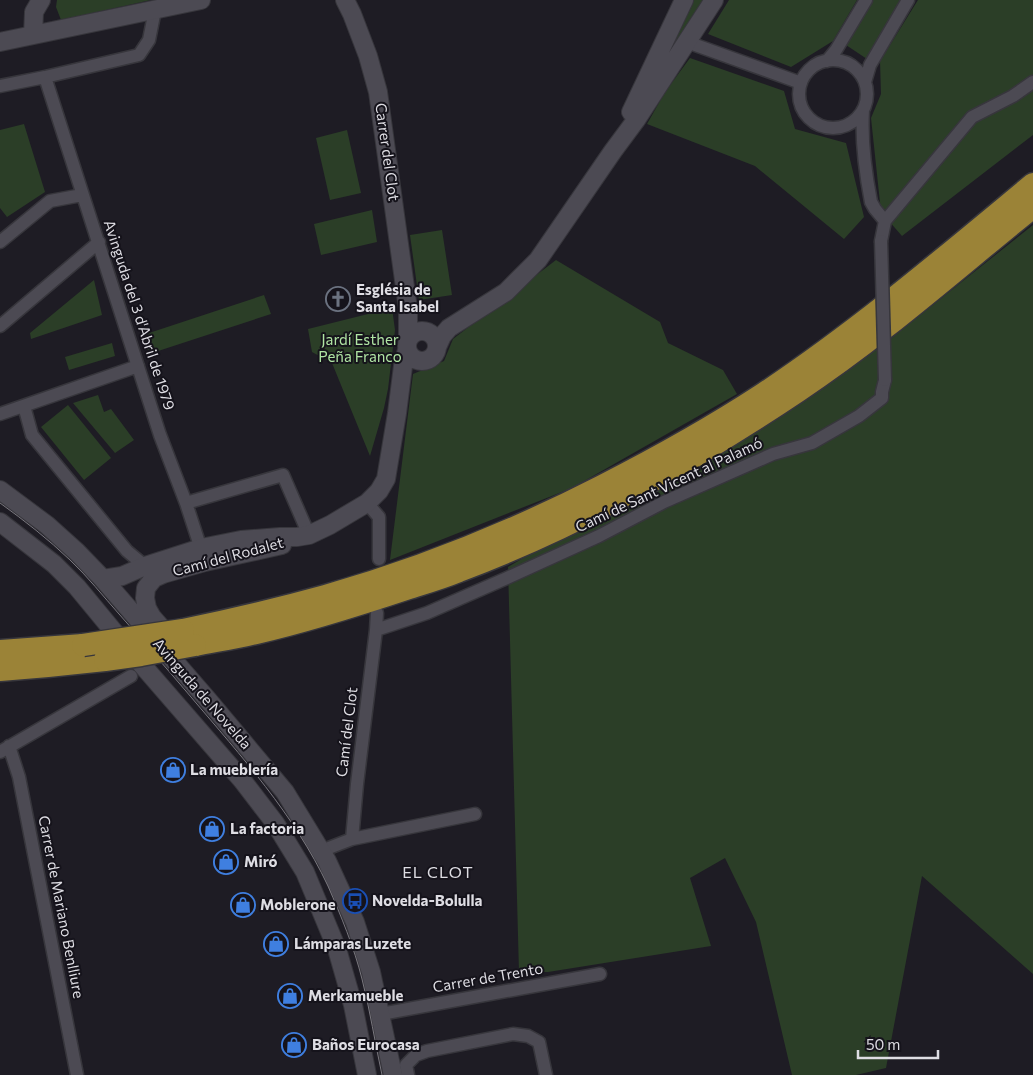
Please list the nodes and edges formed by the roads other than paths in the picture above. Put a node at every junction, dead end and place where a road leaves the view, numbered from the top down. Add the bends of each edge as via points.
1 (41, 0) edge
2 (48, 0) edge
3 (201, 0) edge
4 (684, 0) edge
5 (714, 0) edge
6 (866, 0) edge
7 (908, 0) edge
8 (349, 3) edge
9 (155, 10) junction
10 (51, 31) junction
11 (33, 35) junction
12 (0, 42) edge
13 (686, 42) junction
14 (826, 61) junction
15 (45, 77) junction
16 (865, 82) junction
17 (1033, 82) edge
18 (801, 83) junction
19 (0, 86) edge
20 (863, 110) junction
21 (839, 128) junction
22 (863, 149) junction
23 (612, 151) junction
24 (1033, 184) edge
25 (82, 194) junction
26 (1033, 206) edge
27 (885, 221) junction
28 (0, 242) edge
29 (99, 242) junction
30 (408, 309) junction
31 (0, 326) edge
32 (430, 337) junction
33 (408, 344) junction
34 (421, 361) junction
35 (138, 366) junction
36 (400, 381) junction
37 (24, 406) junction
38 (0, 414) edge
39 (0, 490) edge
40 (186, 502) junction
41 (366, 503) junction
42 (0, 522) edge
43 (303, 536) junction
44 (203, 555) junction
45 (379, 559) dead end
46 (145, 566) junction
47 (103, 579) junction
48 (377, 613) dead end
49 (376, 630) junction
50 (189, 638) junction
51 (0, 651) edge
52 (0, 670) edge
53 (131, 676) dead end
54 (208, 700) junction
55 (5, 749) edge
56 (475, 814) dead end
57 (352, 839) junction
58 (321, 851) junction
59 (600, 974) dead end
60 (381, 1014) junction
61 (402, 1072) edge
62 (77, 1075) edge
63 (366, 1075) edge
64 (546, 1075) edge

1 - 11 street via 34,12
2 - 10 street via 46,13
3 - 9 street
4 - 23 street
5 - 13 street
6 - 14 street
7 - 16 street via 870,65
8 - 30 street, Carrer del Clot via 378,92
9 - 10 street
9 - 15 street via 149,40 139,55
10 - 11 street
11 - 12 street
13 - 18 street
13 - 23 street
14 - 16 street via 836,60 854,67
14 - 18 street via 807,72
15 - 19 street
15 - 25 street, Avinguda del 3 d'Abril de 1979
16 - 20 street via 867,92
17 - 27 street, Camí de Sant Vicent al Palamó via 972,117
18 - 21 street via 799,97 803,110 812,121 825,127
20 - 21 street via 853,122
20 - 22 street
21 - 22 street via 852,134
22 - 27 street via 872,202
23 - 32 street via 538,260 506,292
24 - 50 highway via 920,278 808,364 723,420 630,472 478,544 422,565 270,610
25 - 28 street via 50,201
25 - 29 street, Avinguda del 3 d'Abril de 1979
26 - 50 highway via 909,309 800,390 684,462 563,527 459,571 341,610 255,633
27 - 49 street, Camí de Sant Vicent al Palamó, bridge via 881,241 885,380 882,398 859,416 812,443 773,454 664,502 600,536 507,578 427,613
29 - 31 street
29 - 35 street, Avinguda del 3 d'Abril de 1979
30 - 32 street, Carrer del Clot
30 - 33 street, Carrer del Clot
32 - 33 street via 418,331 413,333
32 - 34 street via 435,353
33 - 34 street via 410,356
33 - 36 street, Camí del Rodalet
34 - 36 street
35 - 37 street
35 - 40 street, Avinguda del 3 d'Abril de 1979
36 - 41 street, Camí del Rodalet via 386,479
37 - 38 street
37 - 46 street via 32,435 127,551
39 - 47 street, Avinguda de Novelda via 47,525
40 - 43 street via 282,474
40 - 44 street, Avinguda del 3 d'Abril de 1979
41 - 43 street, Camí del Rodalet via 330,525
41 - 45 street via 379,517
42 - 63 street, Avinguda de Novelda via 77,587 275,822 305,872 337,949 353,1005
43 - 44 street, Camí del Rodalet via 250,539
44 - 46 street, Camí del Rodalet
44 - 54 street, Camí del Rodalet via 159,575 146,588 144,598 152,617 196,667
46 - 47 street, Camí del Rodalet via 122,576
47 - 54 street, Avinguda de Novelda
48 - 49 street
49 - 57 street, Camí del Clot
50 - 51 highway, bridge
50 - 52 highway, bridge via 141,655
53 - 55 street
54 - 58 street, Avinguda de Novelda via 285,792
55 - 62 street, Carrer de Mariano Benlliure via 20,777
56 - 57 street
57 - 58 street
58 - 60 street, Avinguda de Novelda via 355,922
59 - 60 street, Carrer de Trento
60 - 61 street, Avinguda de Novelda
61 - 64 street via 416,1055 427,1051 513,1034 539,1042

